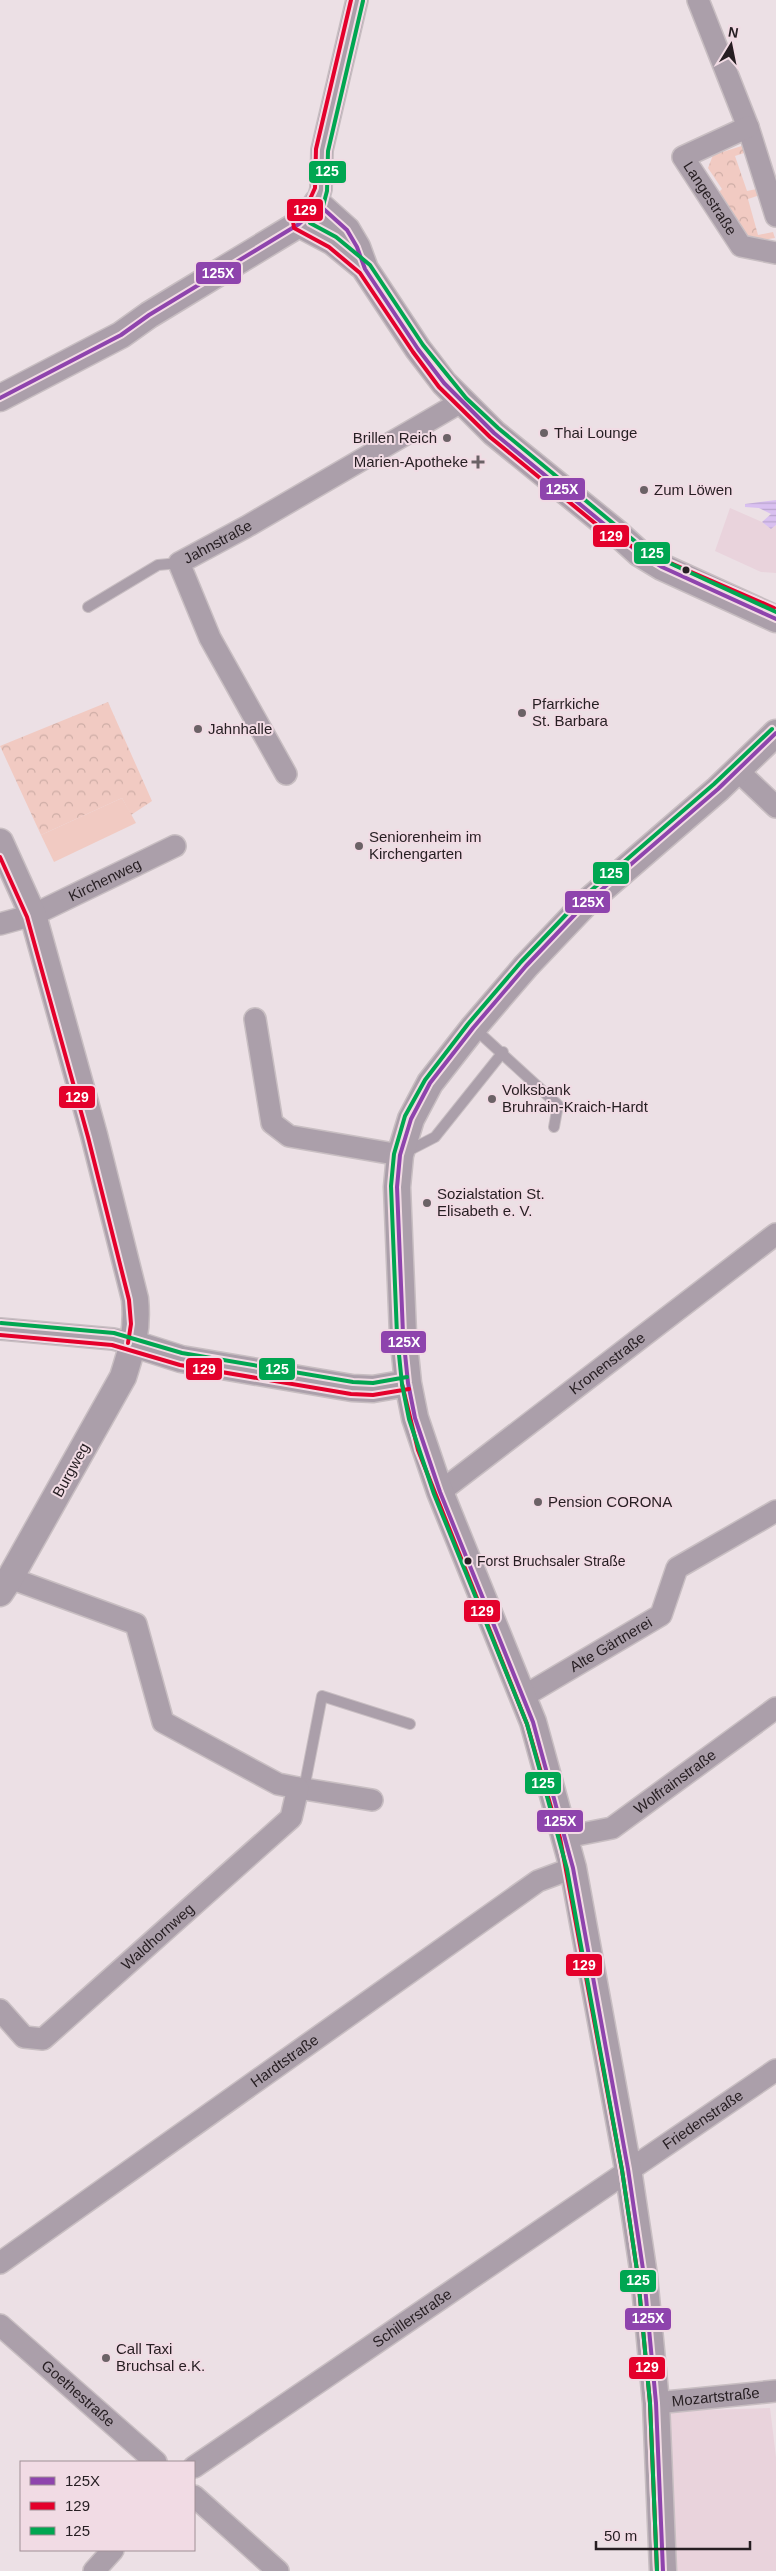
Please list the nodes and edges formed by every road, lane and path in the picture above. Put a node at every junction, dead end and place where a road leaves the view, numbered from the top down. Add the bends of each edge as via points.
1 (357, 0) edge
2 (698, 0) edge
3 (748, 127) junction
4 (317, 203) junction
5 (776, 216) edge
6 (299, 224) junction
7 (776, 253) edge
8 (365, 269) junction
9 (0, 398) edge
10 (462, 402) junction
11 (617, 532) junction
12 (179, 563) junction
13 (776, 602) edge
14 (88, 607) dead end
15 (776, 619) edge
16 (776, 732) edge
17 (737, 770) junction
18 (286, 774) dead end
19 (776, 807) edge
20 (0, 842) edge
21 (175, 846) dead end
22 (33, 915) junction
23 (0, 924) edge
24 (255, 1019) dead end
25 (473, 1028) junction
26 (503, 1052) junction
27 (554, 1127) dead end
28 (400, 1155) junction
29 (776, 1234) edge
30 (0, 1329) edge
31 (134, 1344) junction
32 (408, 1383) junction
33 (440, 1492) junction
34 (776, 1511) edge
35 (5, 1585) edge
36 (524, 1696) junction
37 (776, 1708) edge
38 (410, 1724) dead end
39 (301, 1788) junction
40 (372, 1800) dead end
41 (566, 1837) junction
42 (573, 1868) junction
43 (0, 2010) edge
44 (776, 2070) edge
45 (628, 2169) junction
46 (0, 2263) edge
47 (0, 2325) edge
48 (776, 2391) edge
49 (656, 2403) junction
50 (155, 2461) edge
51 (195, 2466) edge
52 (195, 2497) edge
53 (112, 2551) edge
54 (94, 2571) edge
55 (278, 2571) edge
56 (663, 2571) edge

1 - 4 street via 322,150 321,189
2 - 3 street
3 - 5 street
3 - 7 street, Langestraße via 683,157 741,246
4 - 6 street
4 - 8 street via 347,230
6 - 8 street via 333,242
6 - 9 street via 121,335
8 - 10 street via 418,348
10 - 11 street via 494,433
10 - 12 street, Jahnstraße
11 - 13 street
11 - 15 street via 639,553 662,567
12 - 14 lane via 158,566
12 - 18 street, Jahnstraße via 210,638
16 - 17 street
17 - 19 street
17 - 25 street via 585,904
20 - 22 street, Burgweg
21 - 22 street, Kirchenweg
22 - 23 street, Kirchenweg
22 - 31 street, Burgweg via 94,1135 135,1300 137,1324
24 - 28 street via 272,1123 289,1136
25 - 26 lane
25 - 28 street via 430,1083 411,1119
26 - 27 lane via 558,1105
26 - 28 lane via 435,1137
28 - 32 street via 397,1187
29 - 33 street, Kronenstraße
30 - 31 street via 113,1339
31 - 32 street via 181,1359 352,1388 373,1389
31 - 35 street, Burgweg via 123,1377
32 - 33 street via 419,1433
33 - 36 street
34 - 36 street, Alte Gärtnerei via 677,1568 661,1615
35 - 39 street via 136,1624 163,1722 278,1784
36 - 41 street
37 - 41 street, Wolfrainstraße via 612,1828
38 - 39 lane via 322,1696
39 - 40 street
39 - 43 street, Waldhornweg via 291,1818 44,2039 24,2037
41 - 42 street
42 - 45 street
42 - 46 street, Hardtstraße via 538,1881
44 - 45 street, Friedenstraße
45 - 49 street via 644,2276
45 - 51 street, Schillerstraße
47 - 50 street, Goethestraße
48 - 49 street, Mozartstraße
49 - 56 street
52 - 55 street
53 - 54 street

